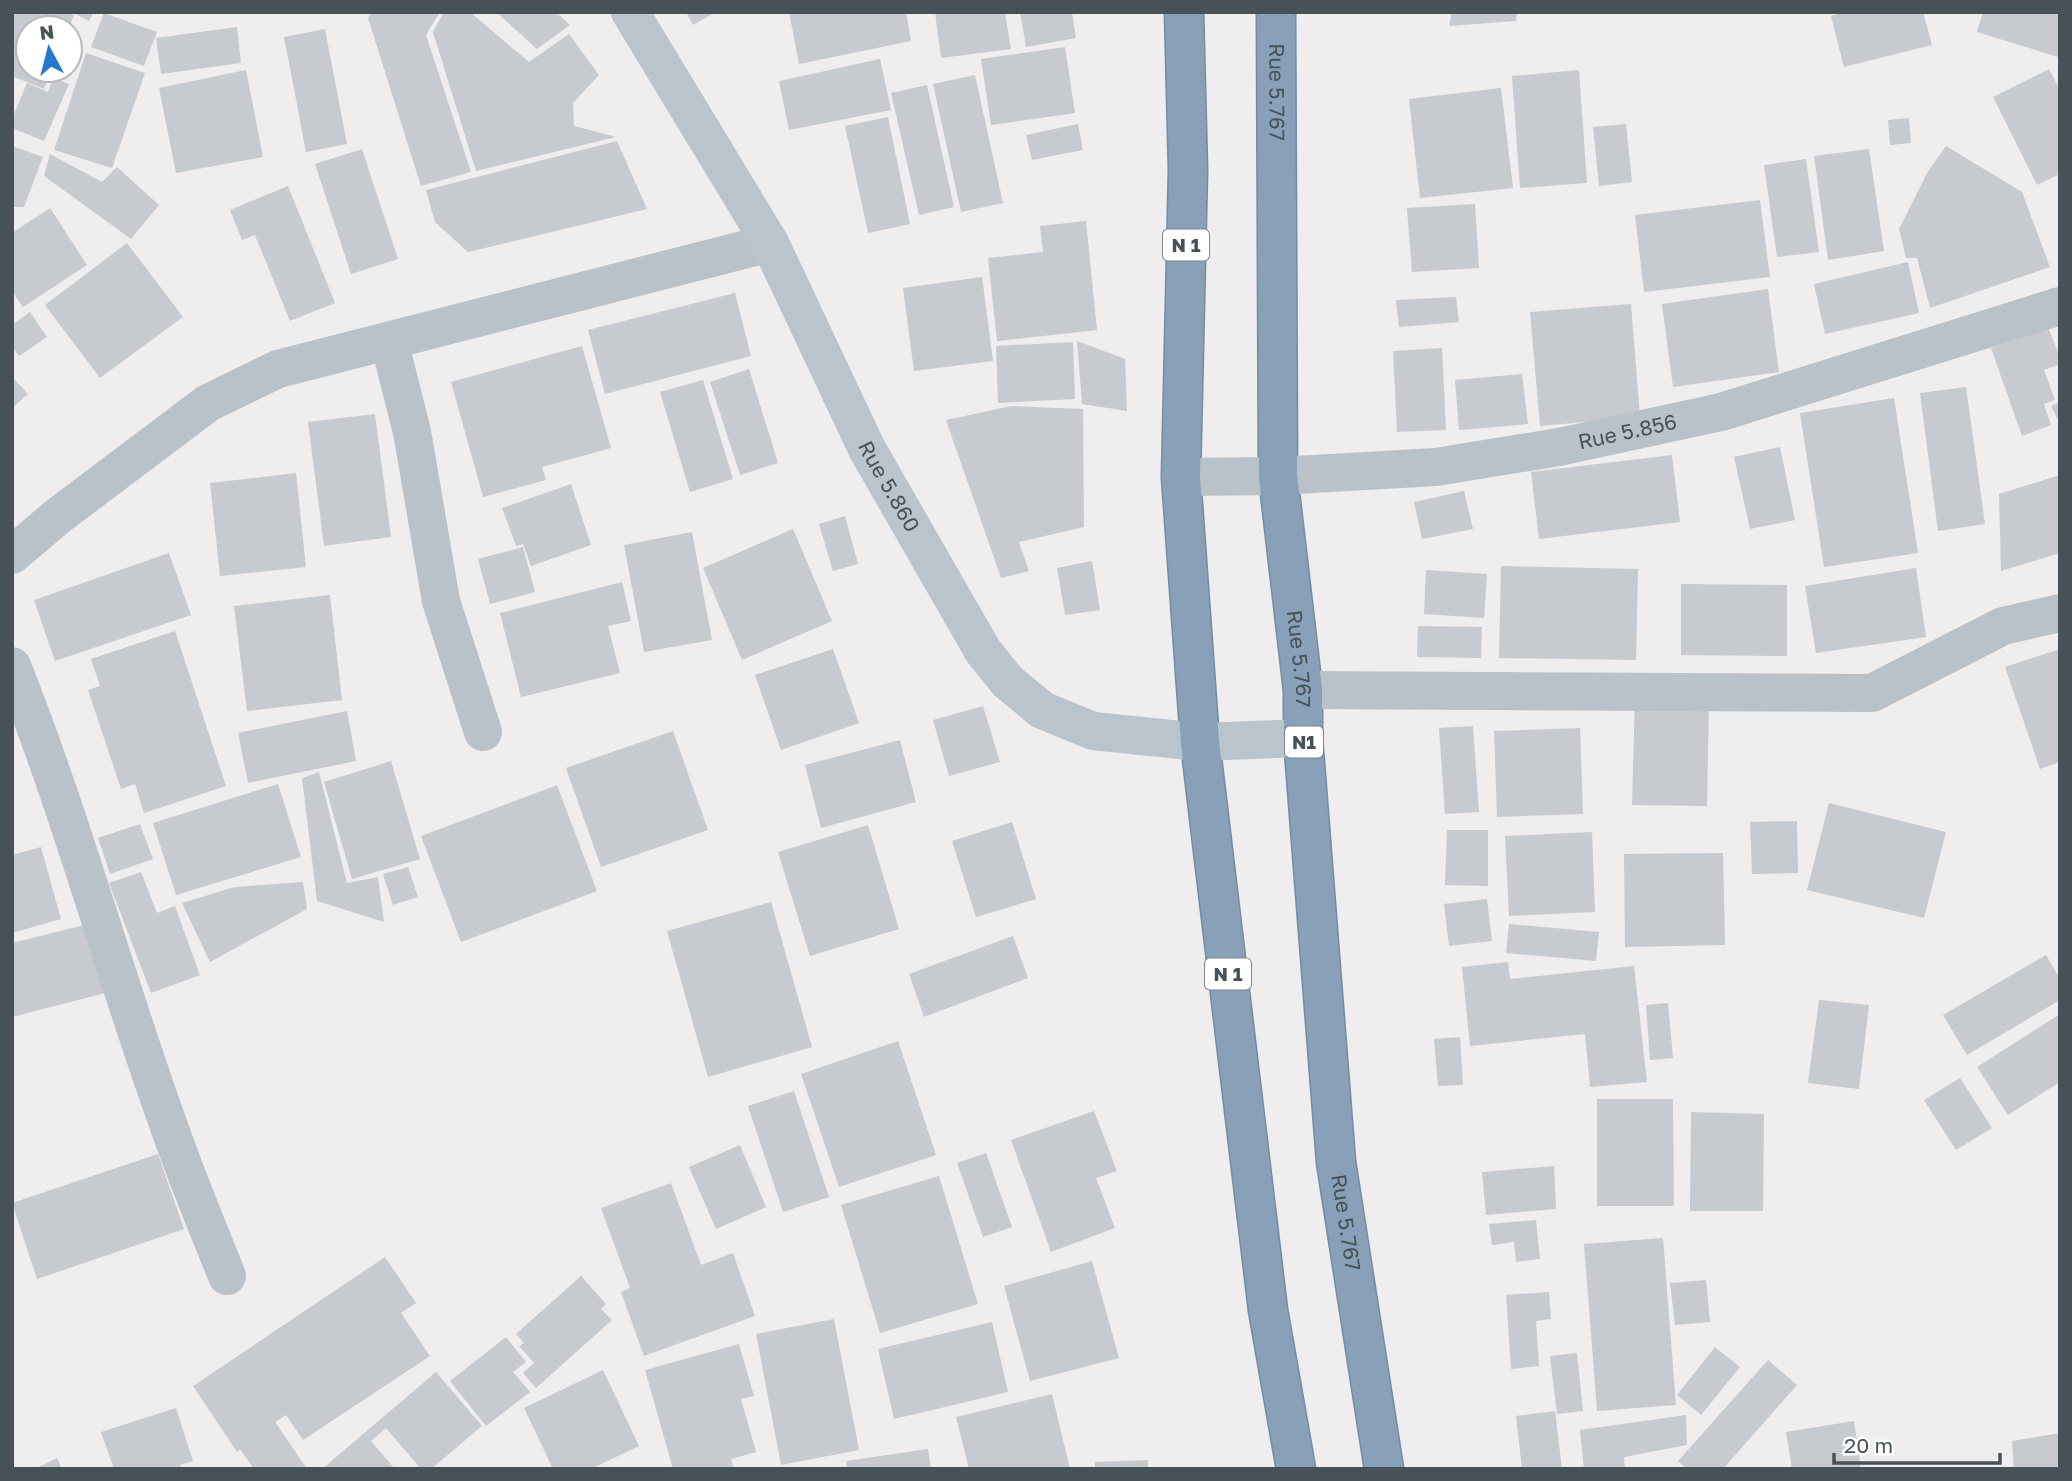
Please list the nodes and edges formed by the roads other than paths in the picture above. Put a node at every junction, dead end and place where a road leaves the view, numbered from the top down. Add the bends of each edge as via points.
1 (630, 12) edge
2 (1184, 12) edge
3 (1276, 12) edge
4 (769, 243) junction
5 (2060, 306) edge
6 (389, 341) junction
7 (1278, 476) junction
8 (1181, 477) junction
9 (12, 555) edge
10 (2060, 613) edge
11 (12, 666) edge
12 (1303, 690) junction
13 (483, 732) dead end
14 (1303, 738) junction
15 (1200, 742) junction
16 (227, 1276) dead end
17 (1296, 1469) edge
18 (1384, 1469) edge

1 - 4 street, Rue 5.860
2 - 8 highway, N 1 via 1188,170
3 - 7 highway, Rue 5.767 / N1
4 - 6 street
4 - 15 street, Rue 5.860 via 867,449 983,651 1008,682 1042,710 1093,731
5 - 7 street, Rue 5.856 via 1708,415 1436,467
6 - 9 street via 278,369 208,404
6 - 13 street via 412,432 441,601
7 - 8 street, Rue 5.856
7 - 12 highway, Rue 5.767 / N1
8 - 15 highway, N 1
10 - 12 street via 2003,626 1872,693
11 - 16 street via 65,810 171,1133
12 - 14 highway, Rue 5.767 / N1
14 - 15 street, Rue 5.860
14 - 18 highway, Rue 5.767 / N1 via 1336,1162
15 - 17 highway, N 1 via 1269,1310

